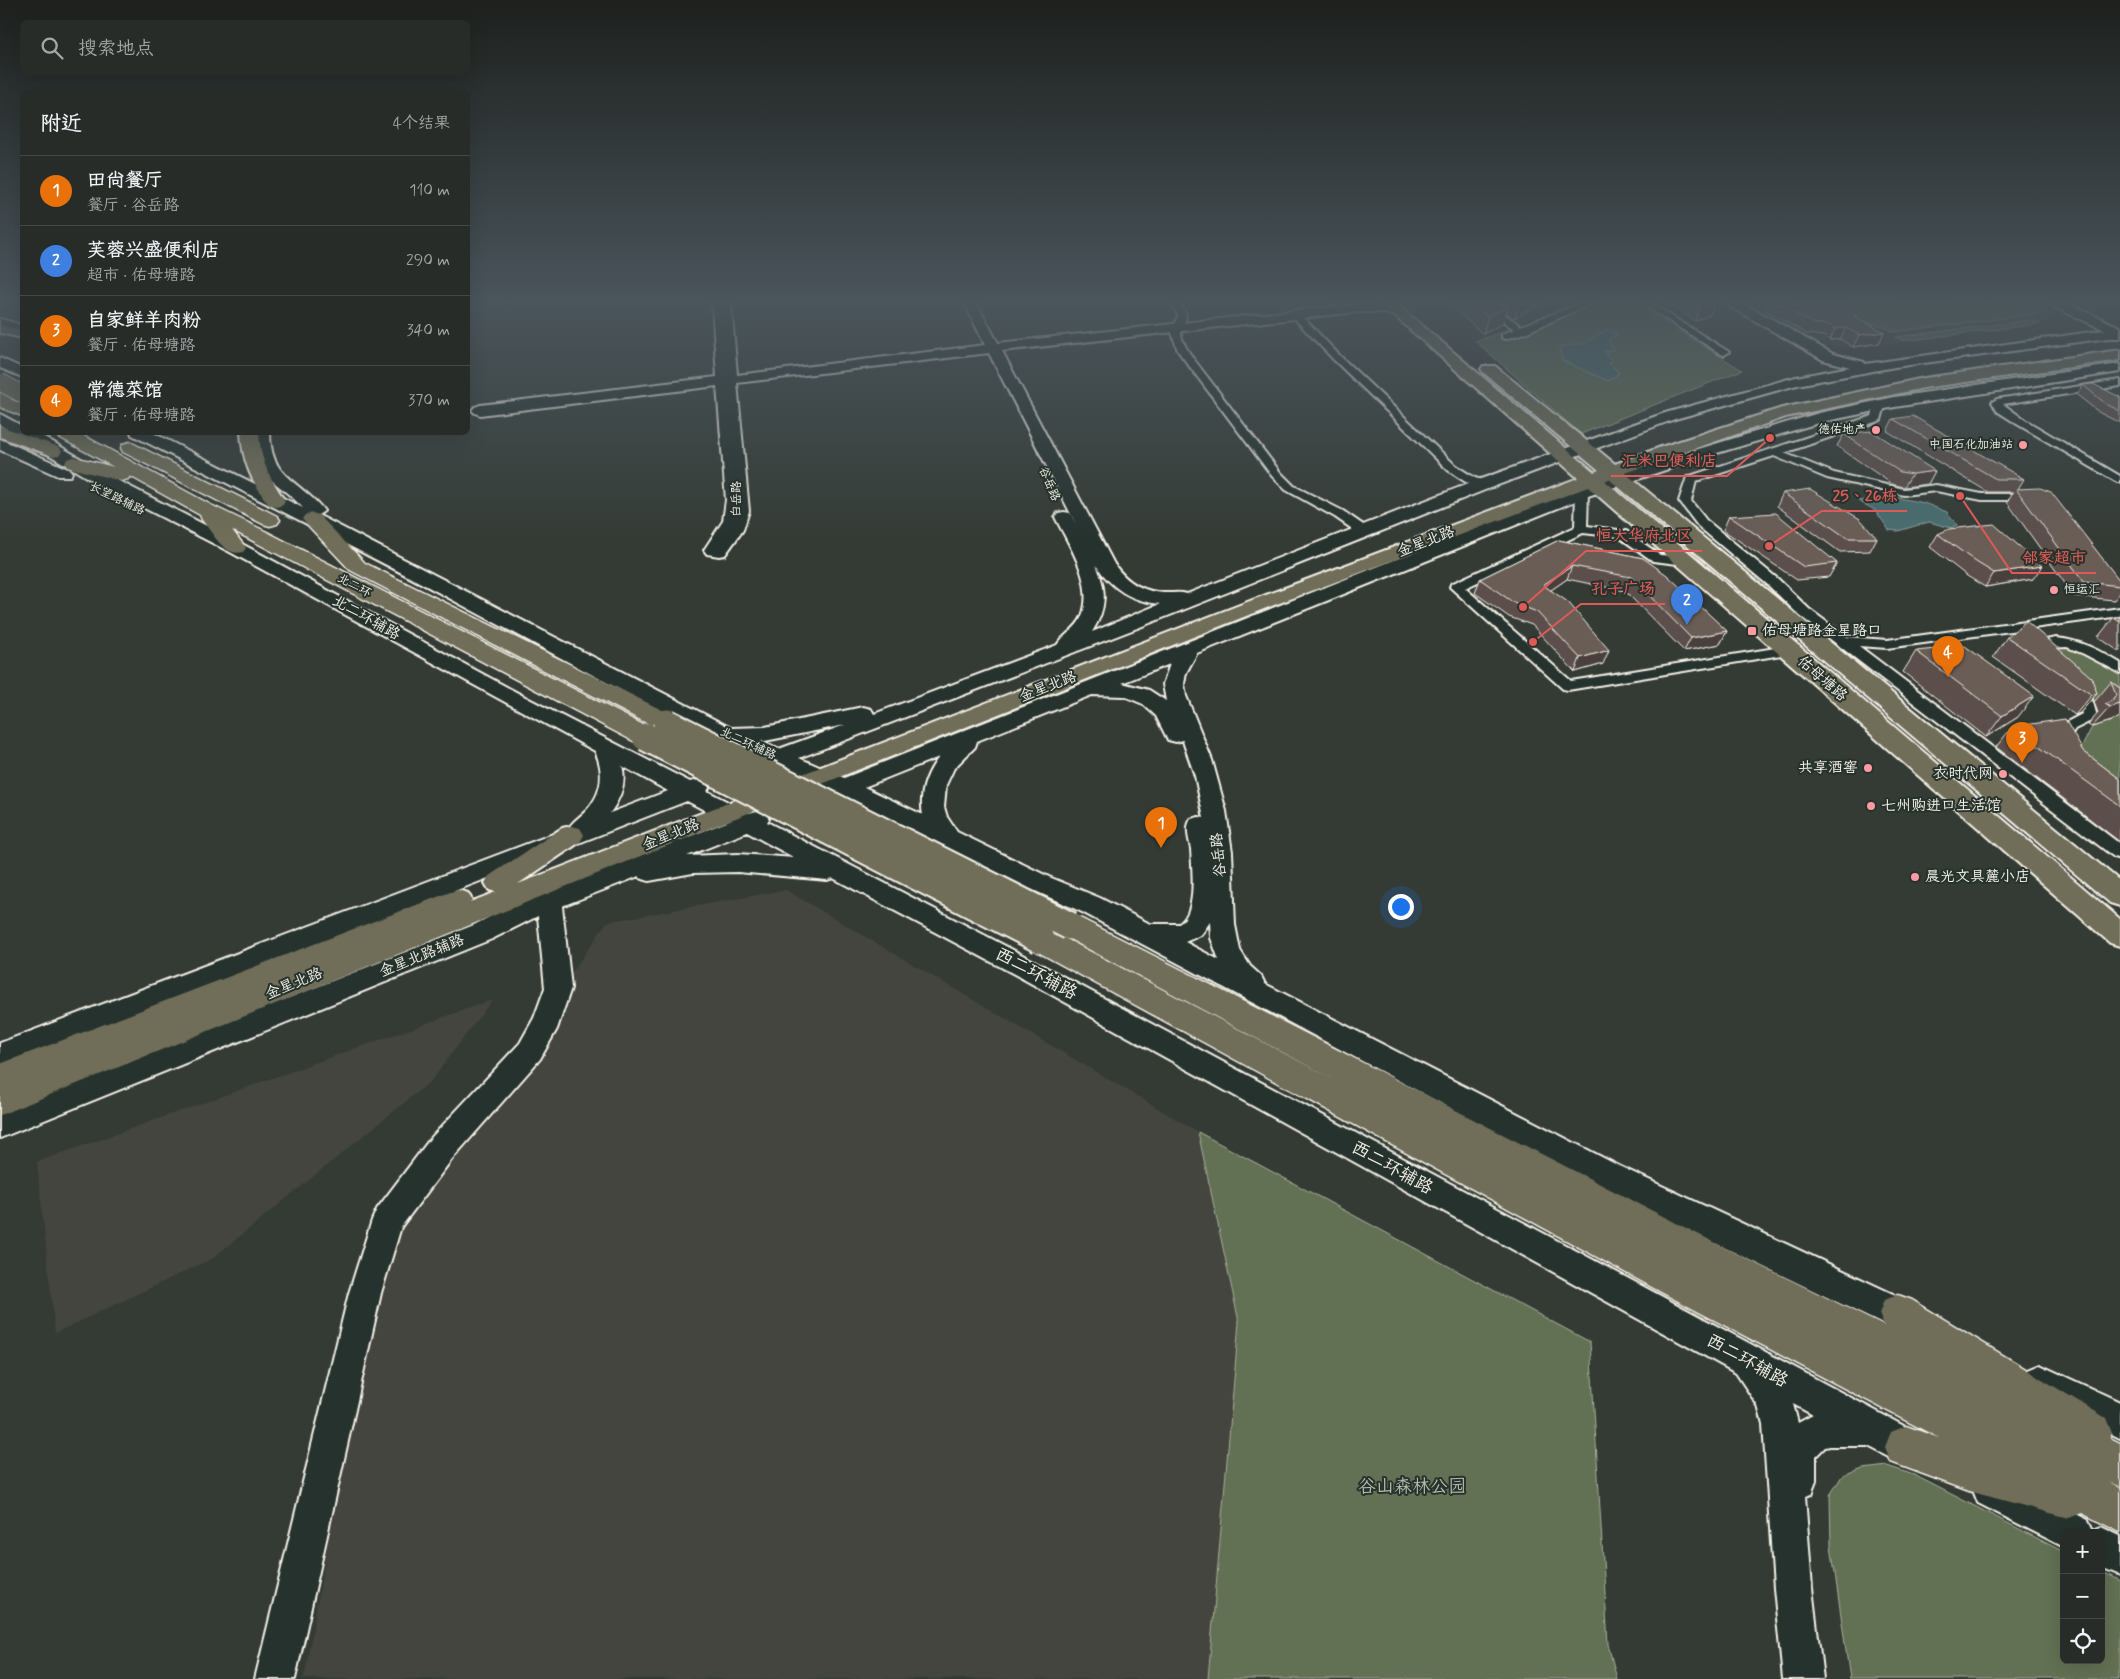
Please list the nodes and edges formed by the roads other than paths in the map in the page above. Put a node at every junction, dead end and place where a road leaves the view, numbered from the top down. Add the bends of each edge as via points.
1 (0, 382) edge
2 (11, 382) edge
3 (706, 382) edge
4 (708, 382) edge
5 (727, 382) edge
6 (727, 382) edge
7 (1004, 382) edge
8 (1008, 382) edge
9 (1206, 382) edge
10 (1362, 382) edge
11 (1490, 382) edge
12 (1501, 382) edge
13 (1789, 382) edge
14 (1870, 382) edge
15 (1929, 382) edge
16 (2027, 382) edge
17 (2120, 383) edge
18 (0, 389) edge
19 (13, 400) edge
20 (1880, 405) junction
21 (0, 419) edge
22 (20, 430) edge
23 (0, 431) edge
24 (20, 435) edge
25 (21, 435) edge
26 (34, 435) edge
27 (106, 435) edge
28 (144, 435) edge
29 (250, 435) edge
30 (262, 435) edge
31 (58, 442) edge
32 (0, 444) edge
33 (1773, 452) junction
34 (74, 463) junction
35 (1592, 471) junction
36 (2119, 479) edge
37 (154, 483) junction
38 (1484, 484) junction
39 (2030, 498) edge
40 (276, 501) junction
41 (204, 509) junction
42 (316, 521) junction
43 (1581, 529) junction
44 (1365, 532) junction
45 (236, 548) junction
46 (1686, 561) junction
47 (357, 566) junction
48 (1204, 594) junction
49 (2120, 612) edge
50 (2044, 622) junction
51 (2057, 641) junction
52 (1837, 647) junction
53 (1190, 649) junction
54 (1788, 650) junction
55 (1050, 655) junction
56 (2047, 662) edge
57 (2120, 669) edge
58 (2061, 675) edge
59 (966, 687) junction
60 (1077, 692) junction
61 (657, 730) junction
62 (721, 732) junction
63 (977, 734) junction
64 (603, 746) junction
65 (2068, 758) edge
66 (810, 772) junction
67 (719, 807) junction
68 (571, 835) junction
69 (948, 837) junction
70 (2120, 853) edge
71 (858, 879) junction
72 (499, 883) junction
73 (2120, 896) edge
74 (557, 898) junction
75 (1055, 933) junction
76 (1146, 934) junction
77 (2120, 935) edge
78 (1267, 996) junction
79 (0, 1055) edge
80 (0, 1078) edge
81 (0, 1101) edge
82 (0, 1125) edge
83 (1898, 1314) junction
84 (1745, 1360) junction
85 (2120, 1420) edge
86 (1895, 1441) junction
87 (2120, 1451) edge
88 (2120, 1465) edge
89 (2120, 1510) edge
90 (2067, 1529) edge
91 (2105, 1548) edge
92 (2120, 1556) edge
93 (275, 1679) edge
94 (1803, 1679) edge
95 (1818, 1679) edge

1 - 19 highway, bridge
2 - 18 main road
3 - 4 street via 480,410
5 - 6 street, 白岳路 via 734,511 728,530 713,550 719,551 734,530 740,511
7 - 55 street, 谷岳路 via 1095,584 1096,603 1086,626 1072,642
8 - 48 street via 1114,576 1126,587 1150,597 1174,599
9 - 44 street via 1290,488
10 - 38 street via 1452,468 1471,481
11 - 35 main road, 佑母塘路
12 - 35 main road, 佑母塘路
13 - 35 street via 1698,407
14 - 35 main road, 金星北路 via 1767,404 1652,441
15 - 35 main road, 金星北路 via 1782,413
16 - 20 street
17 - 36 street via 1997,402 2001,409
20 - 33 street via 1877,418
20 - 35 street via 1819,418 1701,452
21 - 22 street, 北二环辅路
23 - 24 main road
25 - 31 main road
26 - 31 street, 北二环辅路
27 - 47 highway, 北二环
28 - 40 street, 北二环辅路
29 - 40 main road via 254,466
30 - 42 street via 265,464 312,507
31 - 34 street, 北二环辅路
31 - 37 highway, 北二环
32 - 45 street, 长望路辅路 via 112,494 192,538
33 - 39 street via 1831,476 1904,492 1936,488 1982,497
33 - 52 street via 1691,479 1685,501 1702,523 1773,582
34 - 37 highway
34 - 45 street, 北二环辅路
35 - 38 street
35 - 43 street
35 - 46 main road, 佑母塘路
35 - 52 main road, 佑母塘路
35 - 53 street
35 - 66 main road, 金星北路 via 1262,603
37 - 41 highway, 北二环
38 - 44 street
40 - 42 street, 北二环辅路
41 - 45 highway
41 - 61 highway, 北二环
42 - 47 highway
42 - 62 street, 北二环辅路
43 - 46 street via 1622,534 1657,558
43 - 54 street via 1456,586 1568,686
44 - 48 street
45 - 64 street, 北二环辅路
46 - 54 main road, 佑母塘路
47 - 61 highway, 北二环
48 - 55 street
49 - 50 street
50 - 51 street
50 - 52 street via 1887,644
51 - 56 street via 2032,649
51 - 57 street via 2081,646
52 - 70 street
52 - 73 main road, 佑母塘路
53 - 60 street
53 - 78 street, 谷岳路 via 1176,669 1174,689 1201,756 1213,803 1220,854 1221,926 1231,958 1248,981
54 - 77 main road, 佑母塘路
55 - 59 street
58 - 65 street via 2083,694 2090,716 2070,726 2058,742
59 - 62 street via 784,731 750,735
59 - 66 street
60 - 63 street
60 - 76 street, 谷岳路 via 1116,689 1157,703 1166,712 1186,758 1203,853 1204,895 1199,918 1192,928 1181,933 1166,936
61 - 75 highway, bridge
62 - 66 street, 北二环辅路
63 - 66 street
63 - 69 street via 947,761 936,787 934,810
64 - 67 street, 北二环辅路
64 - 68 street via 612,768 612,789 599,812
66 - 67 street, 金星北路辅路
66 - 67 street, 金星北路辅路
66 - 69 street
67 - 68 street, 金星北路辅路
67 - 71 street, 西二环辅路
67 - 72 main road, 金星北路
67 - 74 street, 金星北路辅路
67 - 81 main road, 金星北路
68 - 72 main road
68 - 79 street, 金星北路辅路
69 - 76 street
71 - 74 street via 801,867 701,864 654,870
71 - 84 street, 西二环辅路
72 - 80 main road, 金星北路
74 - 82 street, 金星北路辅路 via 483,932
74 - 93 street via 558,988 547,1021 530,1052 440,1149 388,1220 365,1293
75 - 88 highway
75 - 89 highway via 1676,1280
76 - 78 street
78 - 83 street via 1608,1176
83 - 85 street
83 - 87 highway
84 - 86 street, 西二环辅路
84 - 94 street via 1765,1383 1778,1410
86 - 89 highway via 1969,1470
86 - 90 street, 西二环辅路
86 - 95 street via 1854,1427 1826,1429 1807,1438 1797,1457 1807,1591
91 - 92 street

